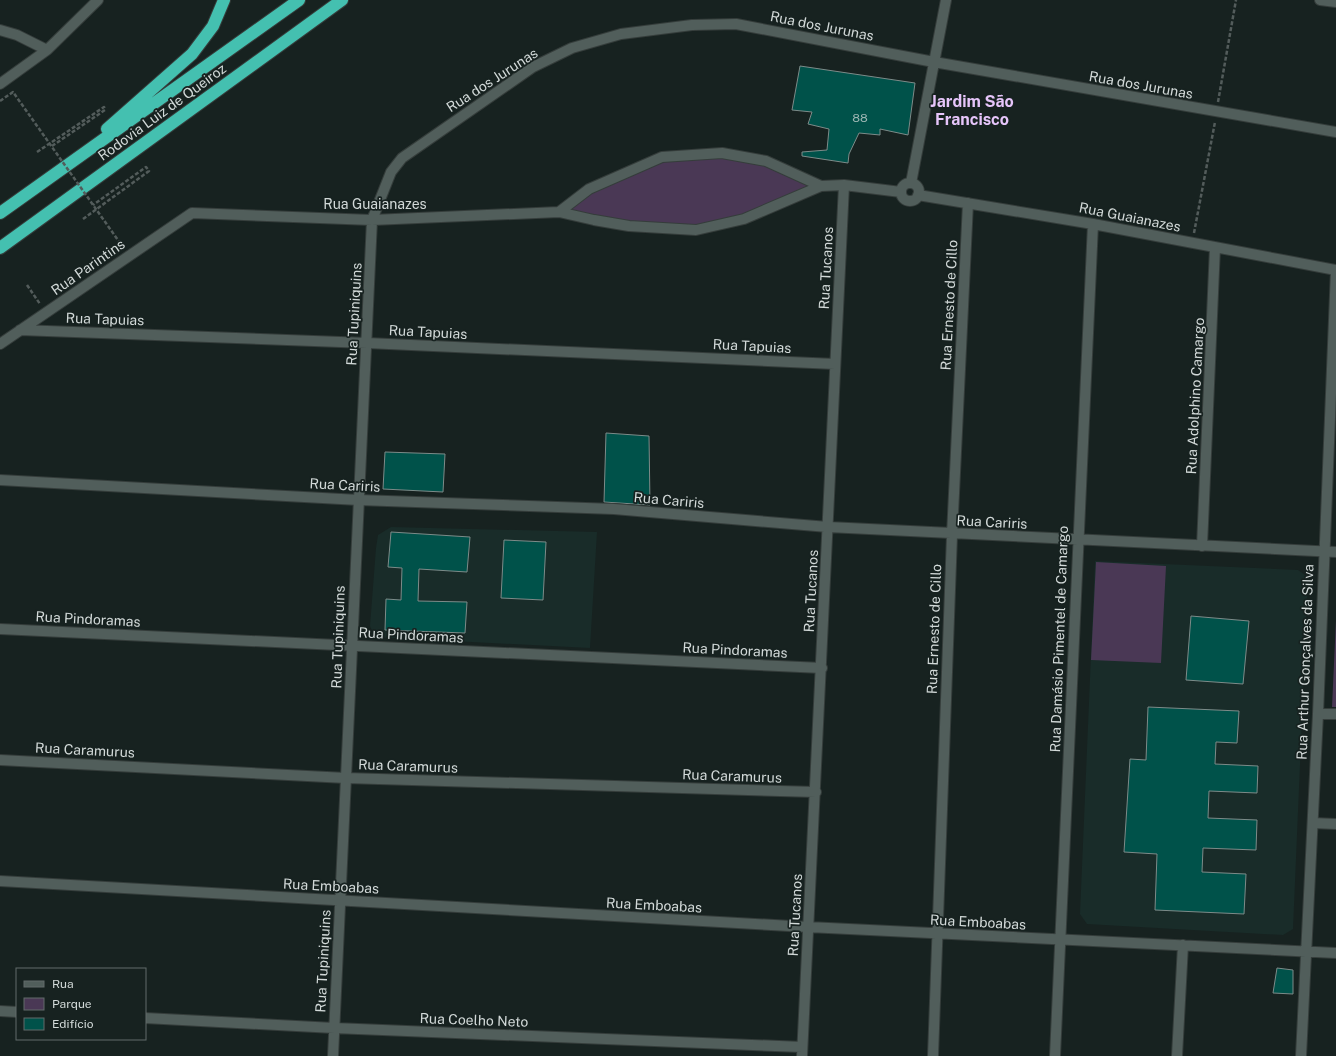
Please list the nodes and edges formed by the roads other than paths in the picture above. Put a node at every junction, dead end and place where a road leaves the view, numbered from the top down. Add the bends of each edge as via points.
1 (98, 0) edge
2 (224, 0) edge
3 (299, 0) edge
4 (946, 0) edge
5 (1320, 0) edge
6 (341, 1) edge
7 (1336, 2) edge
8 (0, 30) edge
9 (47, 50) junction
10 (934, 62) junction
11 (0, 84) edge
12 (1336, 132) edge
13 (56, 174) junction
14 (911, 184) junction
15 (844, 185) junction
16 (821, 186) junction
17 (901, 192) junction
18 (918, 195) junction
19 (968, 203) junction
20 (559, 212) junction
21 (0, 213) edge
22 (192, 213) joint
23 (372, 220) junction
24 (1093, 224) junction
25 (0, 248) edge
26 (1215, 248) junction
27 (1336, 270) edge
28 (20, 330) junction
29 (367, 343) junction
30 (0, 344) edge
31 (835, 364) junction
32 (1333, 404) edge
33 (0, 480) edge
34 (359, 500) junction
35 (828, 527) junction
36 (952, 535) junction
37 (1077, 540) junction
38 (1202, 546) junction
39 (1323, 552) junction
40 (1336, 552) edge
41 (0, 629) edge
42 (352, 646) junction
43 (822, 668) junction
44 (1318, 714) junction
45 (1336, 714) edge
46 (0, 760) edge
47 (346, 778) junction
48 (816, 792) junction
49 (1313, 823) junction
50 (1336, 824) edge
51 (0, 881) edge
52 (340, 901) junction
53 (808, 927) junction
54 (938, 934) junction
55 (1061, 940) junction
56 (1183, 945) junction
57 (1307, 951) junction
58 (1336, 953) edge
59 (0, 1011) edge
60 (16, 1012) edge
61 (146, 1018) edge
62 (334, 1028) junction
63 (802, 1052) edge
64 (333, 1056) edge
65 (933, 1056) edge
66 (1055, 1056) edge
67 (1177, 1056) edge
68 (1301, 1056) edge

1 - 9 street
2 - 13 highway via 213,26 192,54
3 - 13 highway, Rodovia Luiz de Queiroz
4 - 10 street
5 - 7 street
6 - 25 highway, Rodovia Luiz de Queiroz
8 - 9 street via 18,35
9 - 11 street
10 - 12 street, Rua dos Jurunas
10 - 14 street
10 - 23 street, Rua dos Jurunas via 736,24 692,25 620,34 572,48 533,66 402,158 391,172
13 - 21 highway, Rodovia Luiz de Queiroz
14 - 17 street via 904,185
14 - 18 street via 917,188
15 - 16 street, Rua Guaianazes
15 - 17 street
15 - 31 street, Rua Tucanos
16 - 20 street, Rua Guaianazes via 744,219 696,230 629,226
16 - 20 street, Rua Guaianazes via 766,161 722,153 662,157 589,189
17 - 18 street via 903,198 910,201
18 - 19 street, Rua Guaianazes
19 - 24 street, Rua Guaianazes
19 - 36 street, Rua Ernesto de Cillo
20 - 23 street, Rua Guaianazes
22 - 23 street, Rua Guaianazes
22 - 28 street, Rua Parintins
23 - 29 street, Rua Tupiniquins
24 - 26 street, Rua Guaianazes
24 - 37 street, Rua Damásio Pimentel de Camargo
26 - 27 street, Rua Guaianazes
26 - 38 street, Rua Adolphino Camargo
27 - 32 street, Rua Arthur Gonçalves da Silva
28 - 29 street, Rua Tapuias
28 - 30 street, Rua Parintins
29 - 31 street, Rua Tapuias
29 - 34 street, Rua Tupiniquins
31 - 35 street, Rua Tucanos
32 - 39 street, Rua Arthur Gonçalves da Silva
33 - 34 street, Rua Cariris
34 - 35 street, Rua Cariris via 614,509
34 - 42 street, Rua Tupiniquins
35 - 36 street, Rua Cariris
35 - 43 street, Rua Tucanos
36 - 37 street, Rua Cariris
36 - 54 street, Rua Ernesto de Cillo
37 - 38 street, Rua Cariris
37 - 55 street, Rua Damásio Pimentel de Camargo
38 - 39 street, Rua Cariris
39 - 40 street, Rua Cariris
39 - 44 street, Rua Arthur Gonçalves da Silva
41 - 42 street, Rua Pindoramas
42 - 43 street, Rua Pindoramas
42 - 47 street, Rua Tupiniquins
43 - 48 street, Rua Tucanos
44 - 45 street
44 - 49 street, Rua Arthur Gonçalves da Silva
46 - 47 street, Rua Caramurus
47 - 48 street, Rua Caramurus
47 - 52 street, Rua Tupiniquins
48 - 53 street, Rua Tucanos
49 - 50 street
49 - 57 street, Rua Arthur Gonçalves da Silva
51 - 52 street, Rua Emboabas
52 - 53 street, Rua Emboabas
52 - 62 street, Rua Tupiniquins
53 - 54 street, Rua Emboabas
53 - 63 street, Rua Tucanos
54 - 55 street, Rua Emboabas
54 - 65 street, Rua Ernesto de Cillo
55 - 56 street, Rua Emboabas
55 - 66 street, Rua Damásio Pimentel de Camargo
56 - 57 street, Rua Emboabas
56 - 67 street
57 - 58 street, Rua Emboabas
57 - 68 street, Rua Arthur Gonçalves da Silva
59 - 60 street
61 - 62 street, Rua Coelho Neto
62 - 63 street, Rua Coelho Neto
62 - 64 street, Rua Tupiniquins

